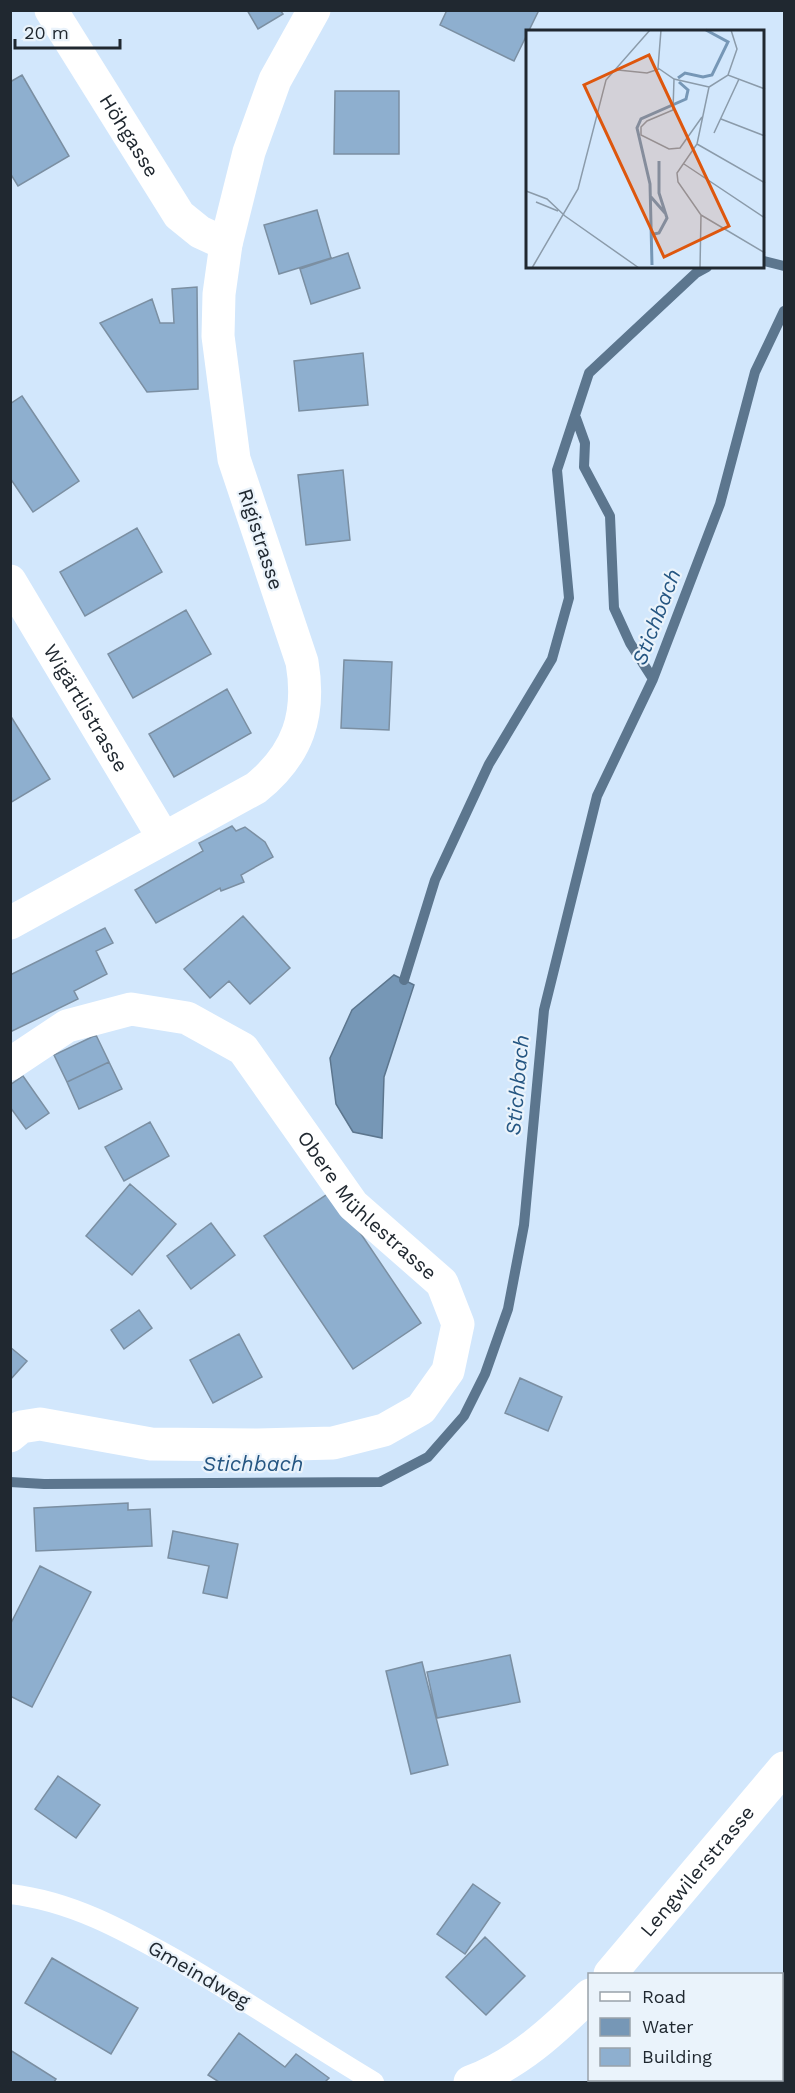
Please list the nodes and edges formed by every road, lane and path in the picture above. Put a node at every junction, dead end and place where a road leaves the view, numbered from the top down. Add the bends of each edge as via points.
1 (51, 10) edge
2 (314, 10) edge
3 (226, 244) junction
4 (10, 581) edge
5 (163, 837) junction
6 (10, 923) edge
7 (10, 1064) edge
8 (10, 1436) edge
9 (784, 1768) edge
10 (10, 1894) edge
11 (611, 1973) edge
12 (588, 1997) edge
13 (374, 2082) edge
14 (470, 2082) edge

1 - 3 street, Höhgasse via 179,215 200,232
2 - 3 street, Rigistrasse via 275,80 249,152
3 - 5 street, Rigistrasse via 218,336 234,459 302,662 305,704 302,725 275,772 256,788
4 - 5 street, Wigärtlistrasse
5 - 6 street, Rigistrasse
7 - 8 street, Obere Mühlestrasse via 68,1026 131,1009 187,1018 243,1049 352,1204 442,1283 458,1324 448,1371 421,1409 384,1430 344,1440 258,1445 151,1444 40,1424 21,1427
9 - 11 street, Lengwilerstrasse
10 - 13 lane, Gmeindweg via 71,1908 108,1922 236,1994
12 - 14 street via 513,2062

